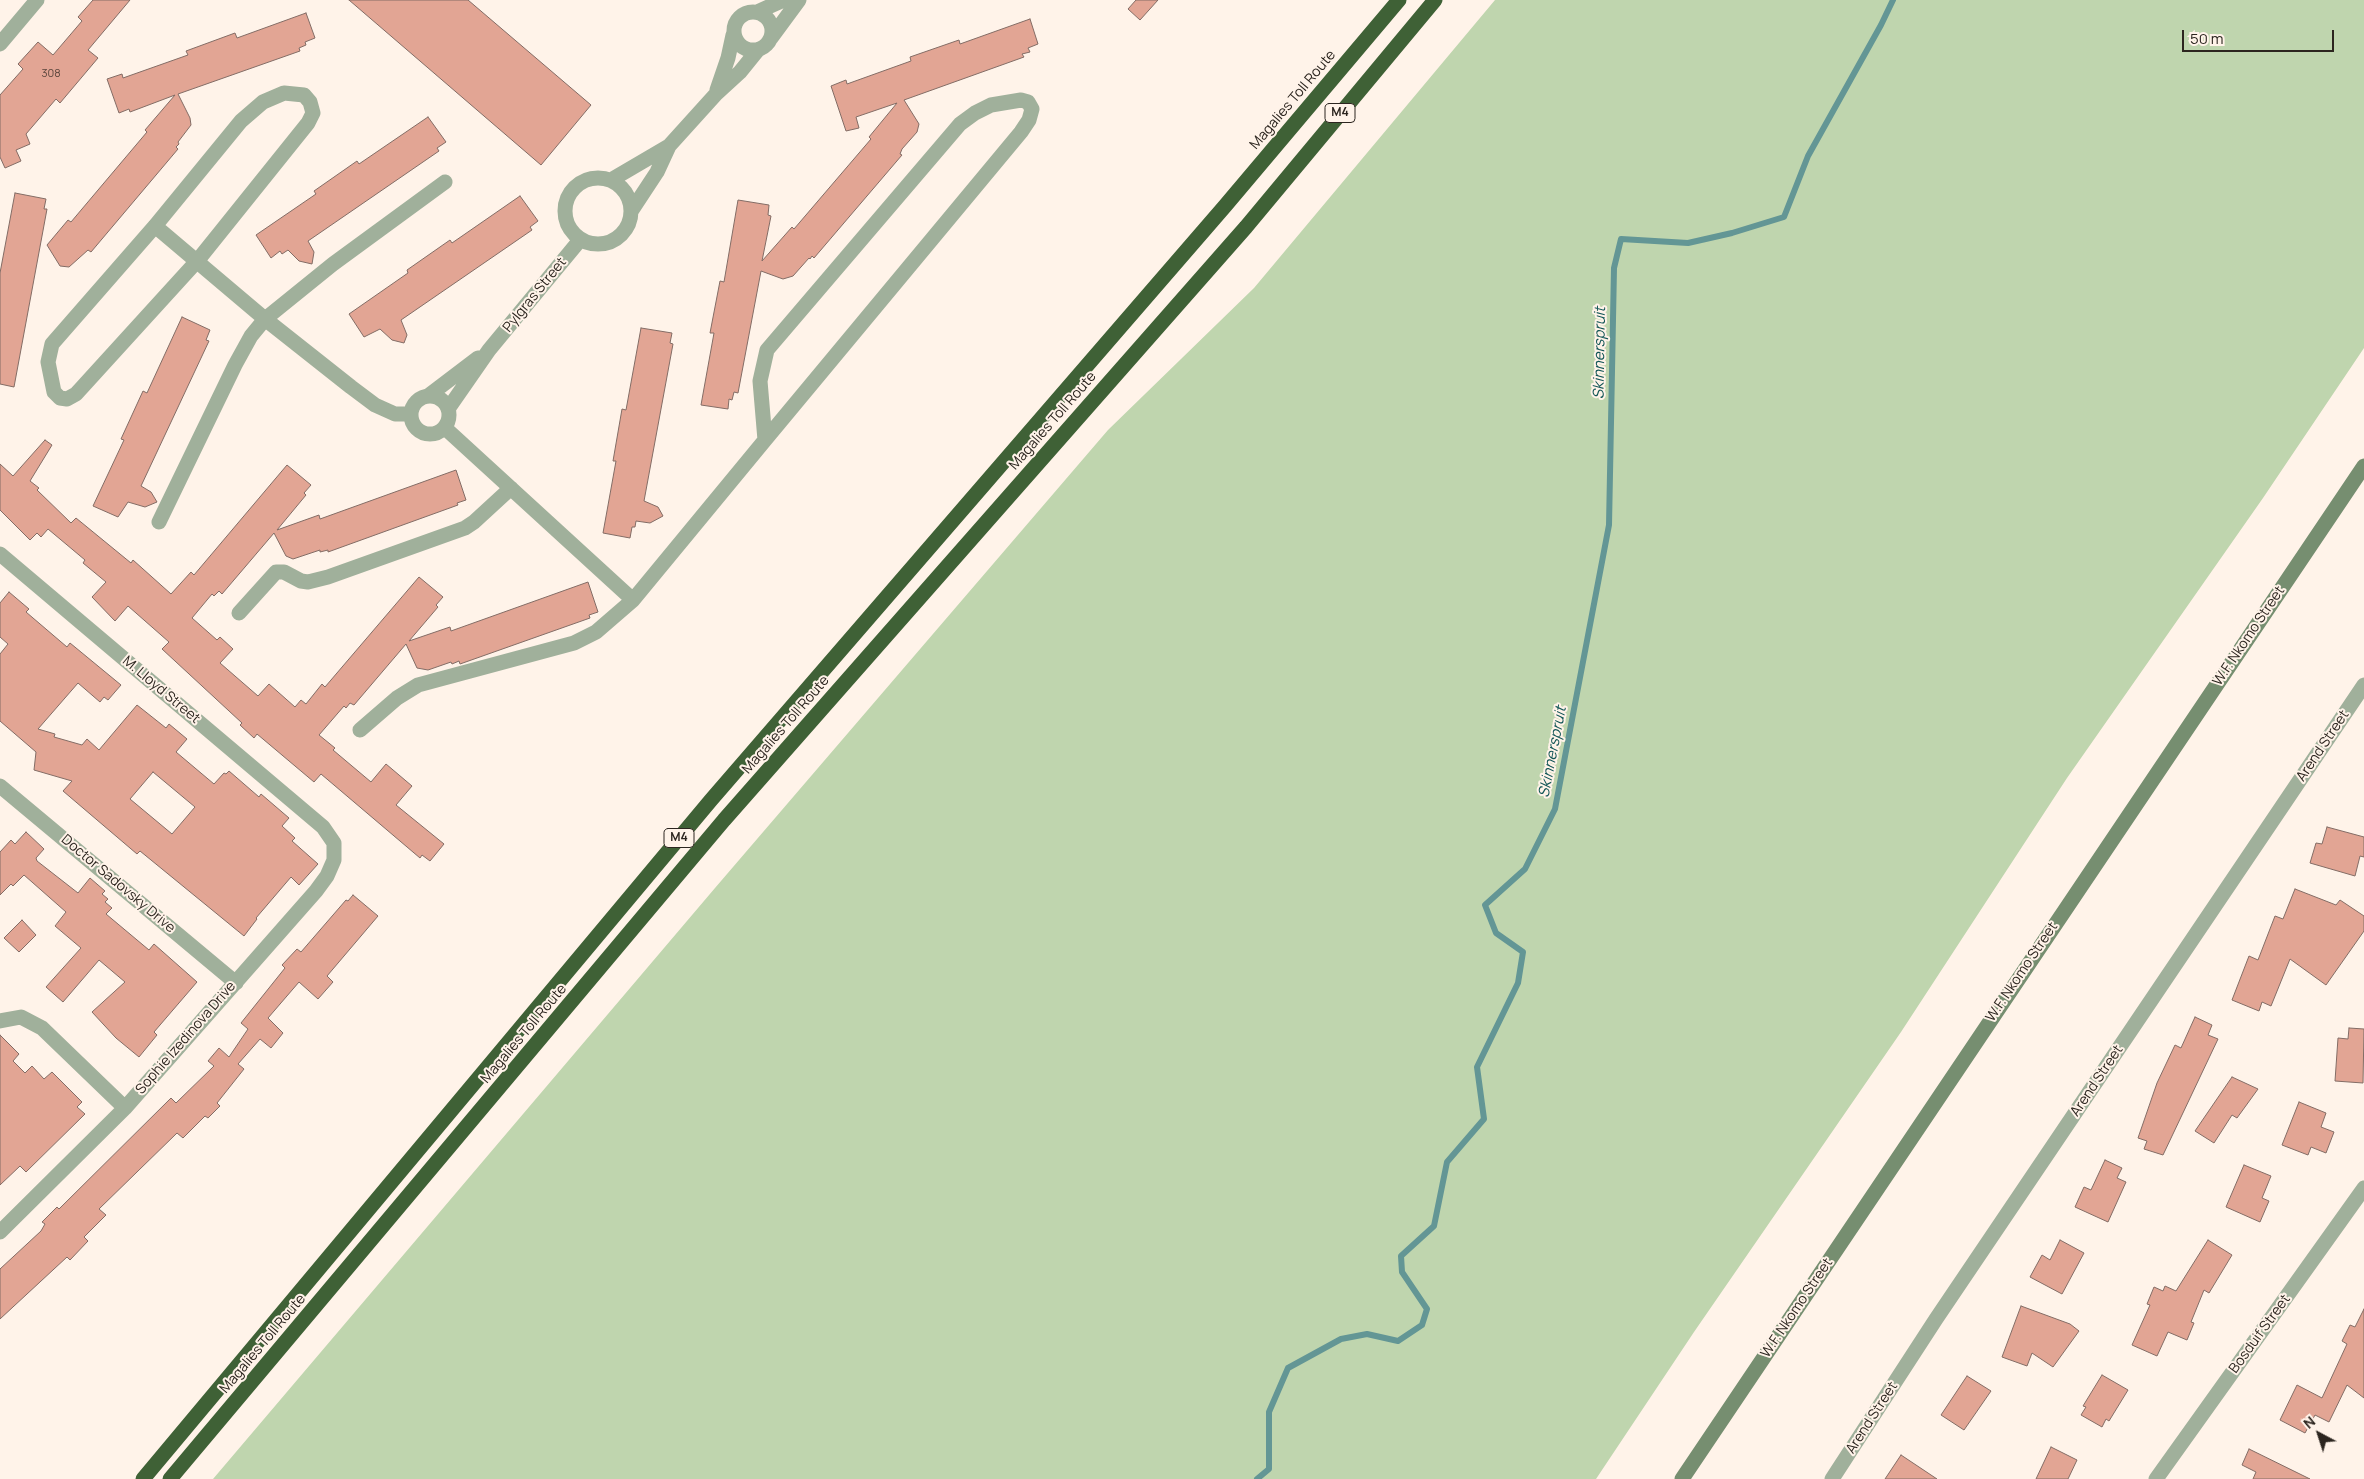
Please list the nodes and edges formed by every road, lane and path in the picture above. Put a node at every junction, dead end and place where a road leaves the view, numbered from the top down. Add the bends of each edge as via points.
1 (38, 0) edge
2 (784, 0) edge
3 (800, 0) edge
4 (1399, 0) edge
5 (1435, 0) edge
6 (758, 12) junction
7 (733, 35) junction
8 (771, 38) junction
9 (0, 44) edge
10 (757, 51) junction
11 (716, 94) junction
12 (669, 146) junction
13 (611, 180) junction
14 (445, 182) dead end
15 (632, 210) junction
16 (155, 226) junction
17 (580, 240) junction
18 (198, 260) junction
19 (265, 319) junction
20 (489, 350) junction
21 (428, 396) junction
22 (448, 409) junction
23 (410, 414) junction
24 (445, 428) junction
25 (765, 440) junction
26 (2364, 466) edge
27 (511, 488) junction
28 (160, 522) dead end
29 (0, 554) edge
30 (633, 600) junction
31 (239, 613) dead end
32 (2364, 685) edge
33 (360, 730) dead end
34 (1, 787) edge
35 (323, 827) joint
36 (236, 983) junction
37 (0, 1021) edge
38 (124, 1108) junction
39 (2364, 1188) edge
40 (0, 1232) edge
41 (143, 1479) edge
42 (170, 1479) edge
43 (1682, 1479) edge
44 (1832, 1479) edge
45 (2156, 1479) edge

1 - 9 street
2 - 6 street
3 - 8 street
4 - 41 highway, Magalies Toll Route / M4 via 711,800
5 - 42 highway, Magalies Toll Route / M4 via 1246,226 724,820
6 - 7 street via 739,17
6 - 8 street via 771,25
7 - 10 street via 739,46
7 - 11 street
8 - 10 street
10 - 11 street
11 - 12 street
12 - 13 street
12 - 15 street via 657,172
13 - 15 street via 626,192
13 - 17 street via 589,179 571,191 564,212 566,222
14 - 19 street via 332,264
15 - 17 street via 626,230 610,243 594,244
16 - 18 street
16 - 18 street via 52,344 48,362 54,392 60,398 67,400 76,394
16 - 18 street via 250,112 284,93 304,95 313,112 308,123
17 - 20 street, Pylgras Street
18 - 19 street
19 - 23 street via 376,405 395,414
19 - 28 street via 250,336 235,365
20 - 21 street, Pylgras Street
20 - 22 street, Pylgras Street
21 - 22 street via 440,399
21 - 23 street via 418,400
22 - 24 street
23 - 24 street via 413,426 423,434 435,434
24 - 27 street
25 - 25 street via 1021,132 1032,109 1028,102 1021,100 991,105 960,124 767,350 760,381
25 - 30 street
26 - 43 main road, W.F. Nkomo Street
27 - 30 street
27 - 31 street via 465,528 338,574 308,582 276,572
29 - 35 street, M. Lloyd Street
30 - 33 street via 596,632 574,643 418,685 397,698
32 - 44 street, Arend Street
34 - 36 street, Doctor Sadovsky Drive
35 - 36 street, Sophie Izedinova Drive via 334,842 334,860 327,876
36 - 38 street, Sophie Izedinova Drive
37 - 38 street via 21,1017 42,1028
38 - 40 street, Sophie Izedinova Drive
39 - 45 street, Bosduif Street

